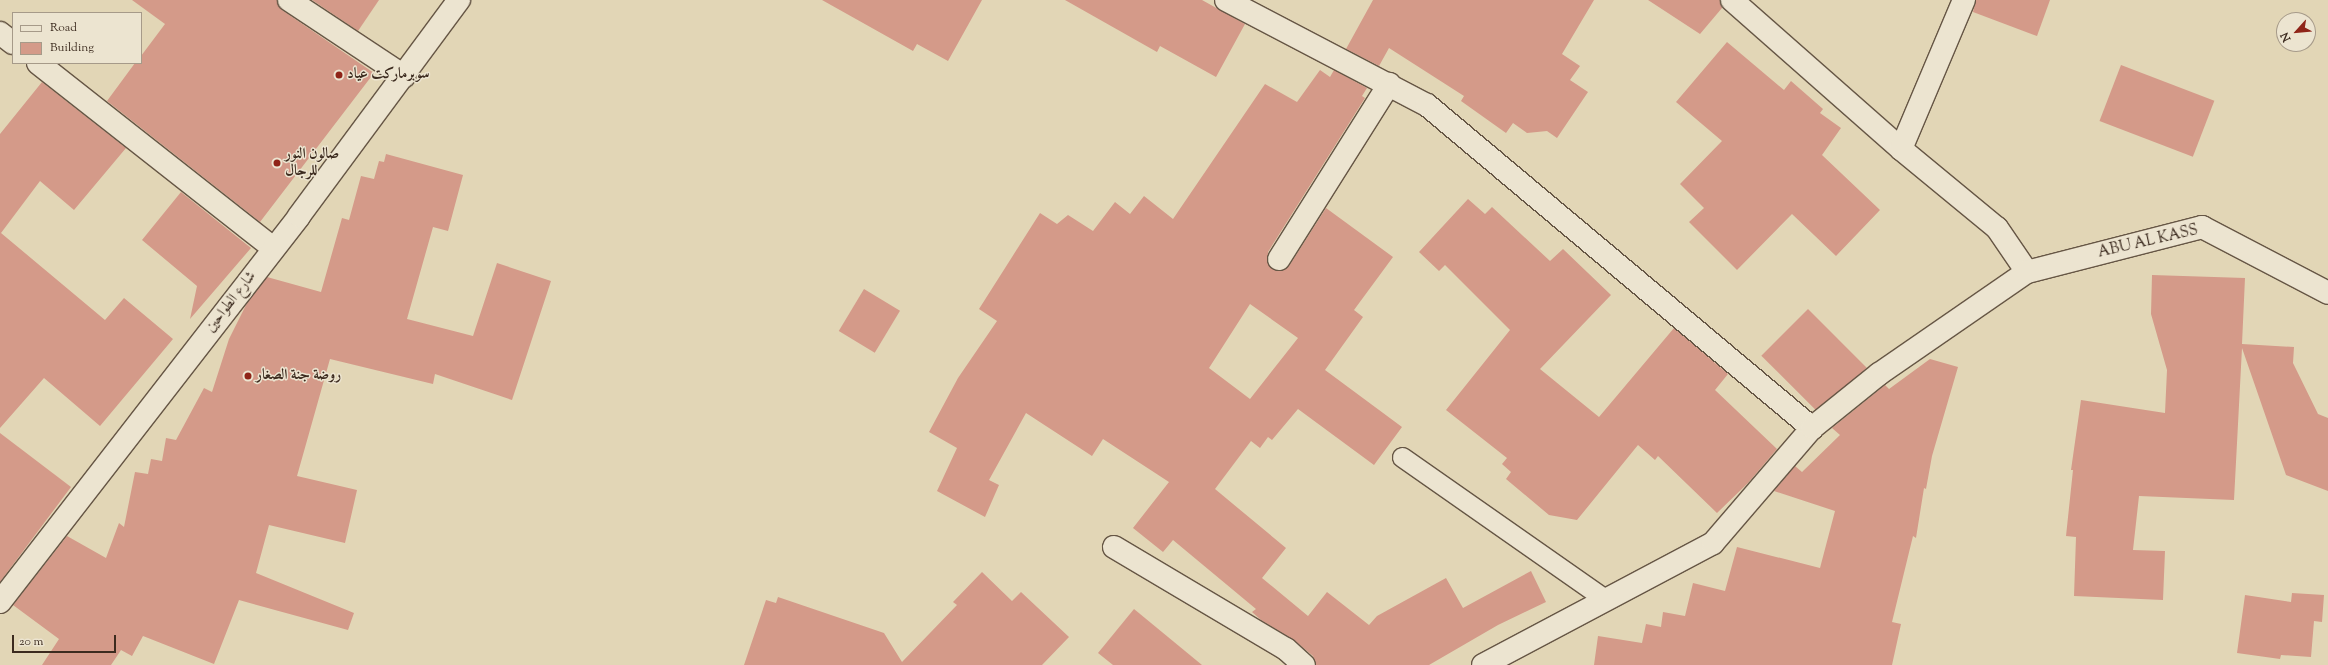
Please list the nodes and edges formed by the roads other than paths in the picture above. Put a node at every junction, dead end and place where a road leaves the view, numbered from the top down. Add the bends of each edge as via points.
1 (289, 0) edge
2 (459, 0) edge
3 (1226, 0) edge
4 (1732, 0) edge
5 (1964, 0) edge
6 (0, 33) edge
7 (12, 42) edge
8 (39, 64) edge
9 (404, 76) junction
10 (1388, 84) junction
11 (1900, 149) junction
12 (273, 248) junction
13 (1279, 259) dead end
14 (2027, 272) junction
15 (2328, 293) edge
16 (1812, 428) junction
17 (1402, 457) dead end
18 (1114, 547) dead end
19 (1606, 600) junction
20 (0, 602) edge
21 (1304, 665) edge
22 (1483, 665) edge

1 - 9 street
2 - 9 street, شارع الطواحين
3 - 10 street
4 - 11 street
5 - 11 street
6 - 7 street
8 - 12 street
9 - 12 street, شارع الطواحين
10 - 13 street
10 - 16 street via 1427,105
11 - 14 street via 1997,228
12 - 20 street, شارع الطواحين
14 - 15 street, ABU AL KASS via 2202,227
14 - 16 street via 1879,374
16 - 19 street via 1713,543
17 - 19 lane
18 - 21 street via 1286,649
19 - 22 street

